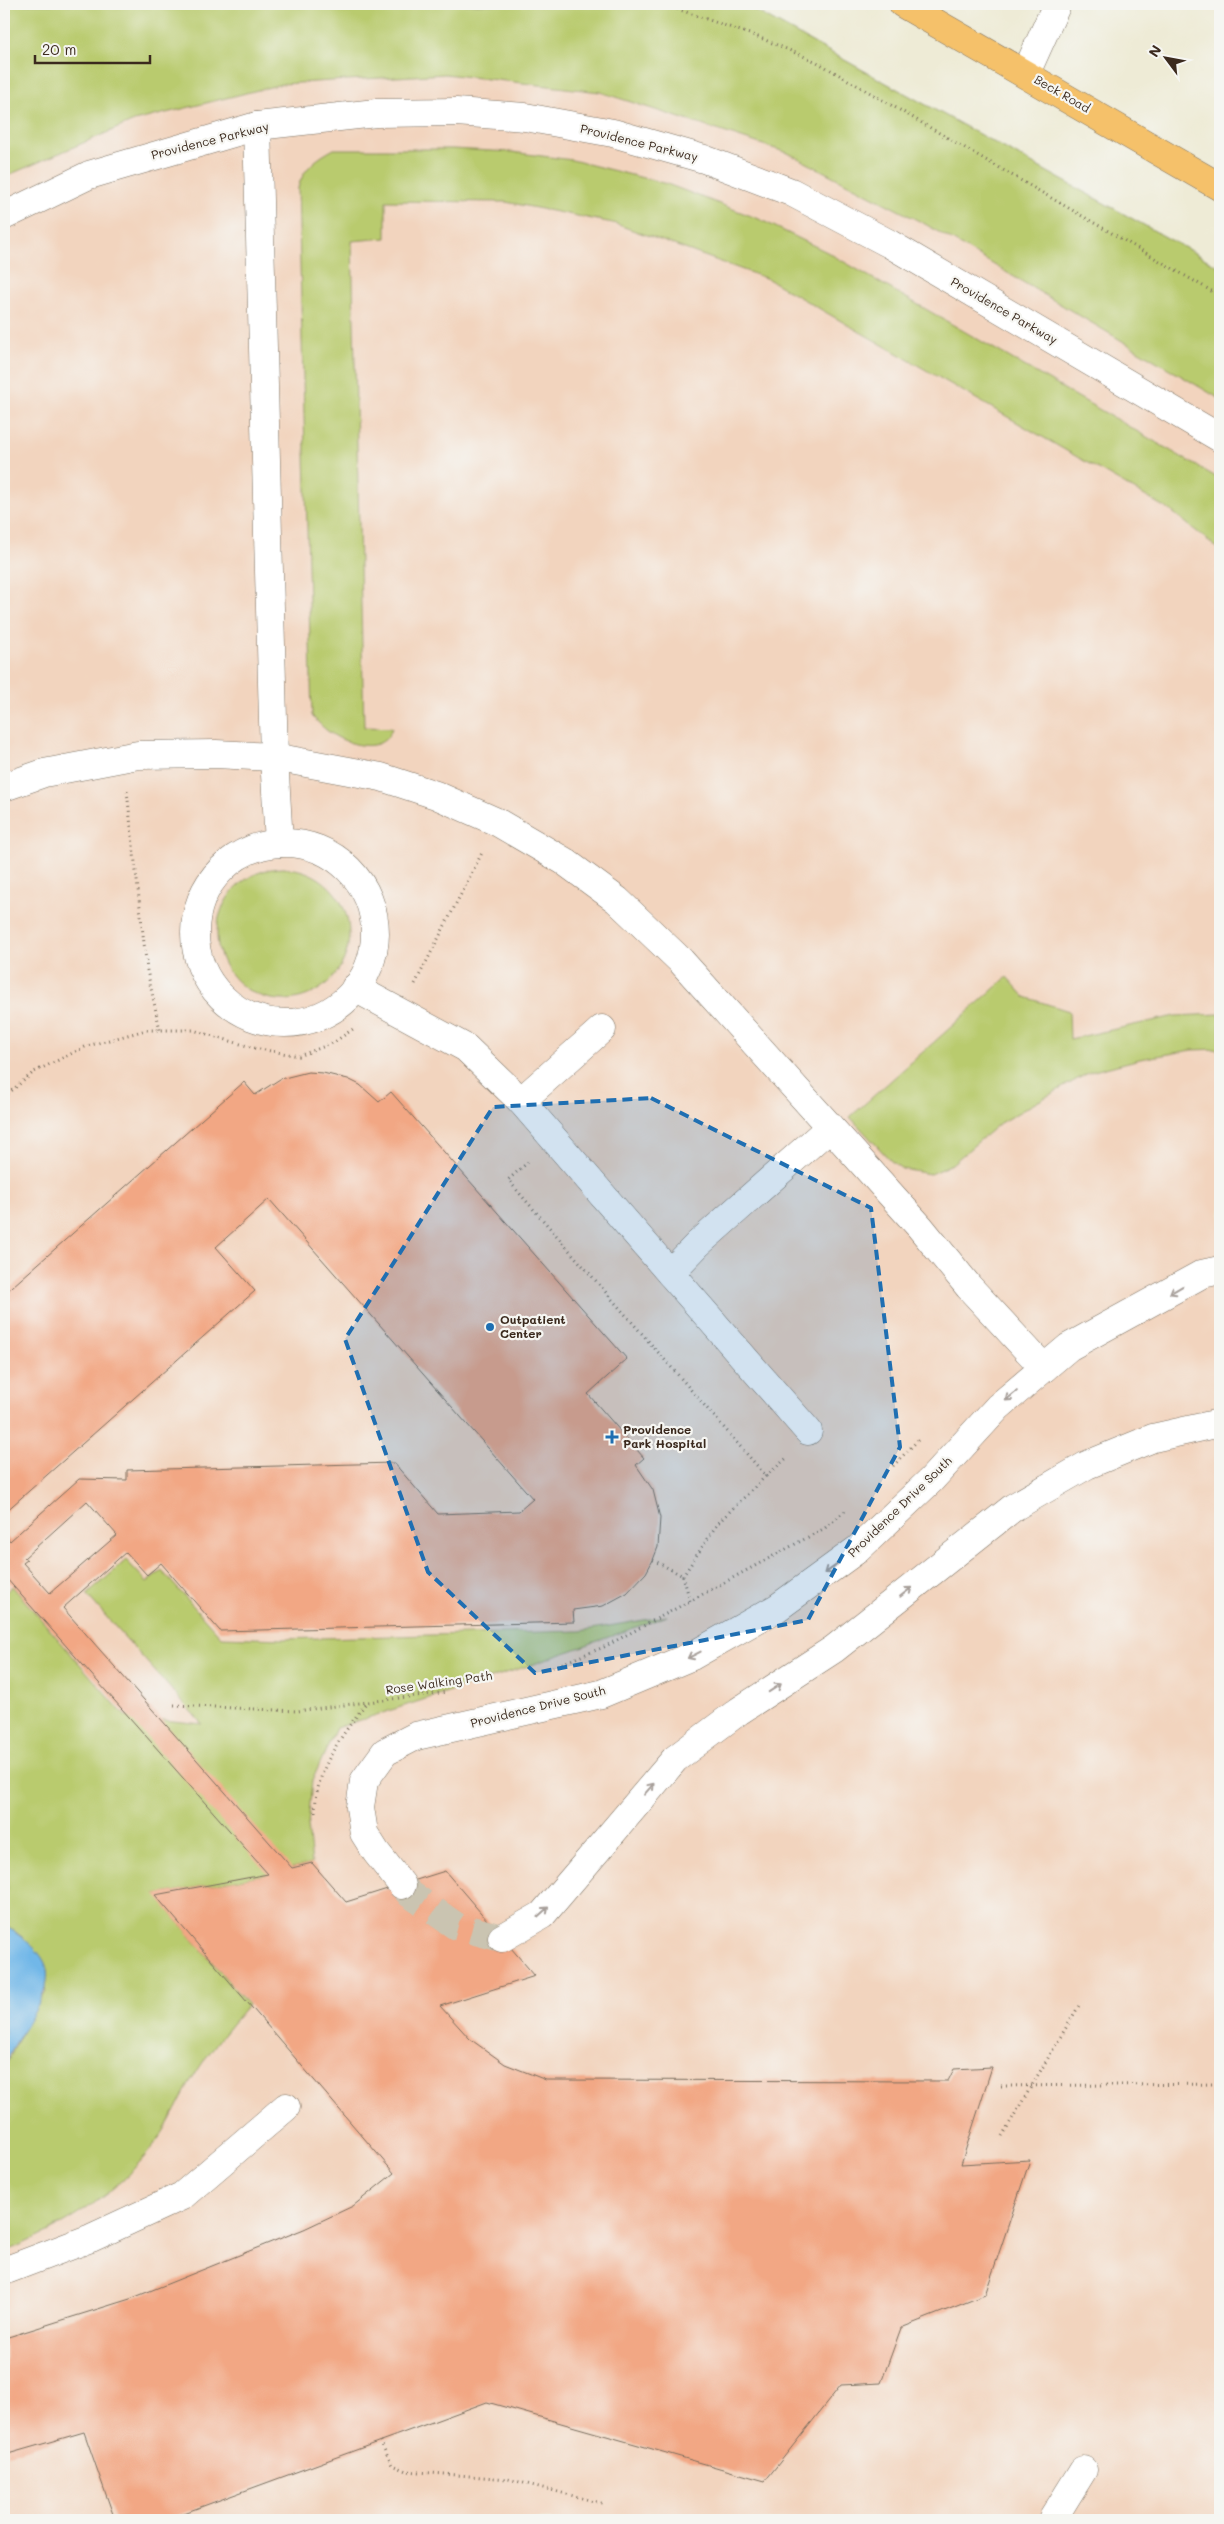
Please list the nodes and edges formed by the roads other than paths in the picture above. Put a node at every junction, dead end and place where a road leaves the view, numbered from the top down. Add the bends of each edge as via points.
1 (903, 4) edge
2 (1057, 4) edge
3 (1026, 73) junction
4 (257, 126) junction
5 (1220, 187) edge
6 (4, 216) edge
7 (1220, 438) edge
8 (274, 757) junction
9 (4, 787) edge
10 (279, 843) junction
11 (355, 988) junction
12 (602, 1029) dead end
13 (521, 1101) junction
14 (830, 1127) junction
15 (1220, 1270) edge
16 (670, 1273) junction
17 (1044, 1368) junction
18 (1220, 1422) edge
19 (808, 1431) dead end
20 (402, 1885) tunnel mouth
21 (502, 1938) dead end
22 (286, 2107) dead end
23 (4, 2271) edge
24 (1083, 2470) dead end
25 (1052, 2520) edge

1 - 3 main road, Beck Road
2 - 3 street
3 - 5 main road, Beck Road
4 - 6 street, Providence Parkway via 89,175
4 - 7 street, Providence Parkway via 376,113 456,112 525,118 613,133 704,159 791,192 890,244
4 - 8 street
8 - 9 street via 138,755 44,773
8 - 10 street
8 - 14 street via 381,777 436,796 497,822 564,860 617,900 681,961
10 - 11 street via 298,843 325,851 349,868 366,891 374,919 374,948 365,974
10 - 11 street via 241,853 219,871 202,895 194,924 197,956 210,984 238,1010 259,1020 290,1024 320,1016 346,1000
11 - 13 street via 466,1048
12 - 13 street
13 - 16 street
14 - 16 street via 698,1244
14 - 17 street
15 -> 17 street, Providence Drive South via 1202,1274 1069,1347
16 - 19 street
17 -> 20 street, Providence Drive South via 998,1407 931,1480 858,1549 776,1608 692,1656 601,1694 416,1736 385,1752 364,1781 360,1807 364,1833
21 -> 18 street via 542,1914 675,1759 739,1711 834,1650 1014,1507 1087,1465 1153,1438
22 - 23 street via 182,2196 91,2238
24 - 25 street

